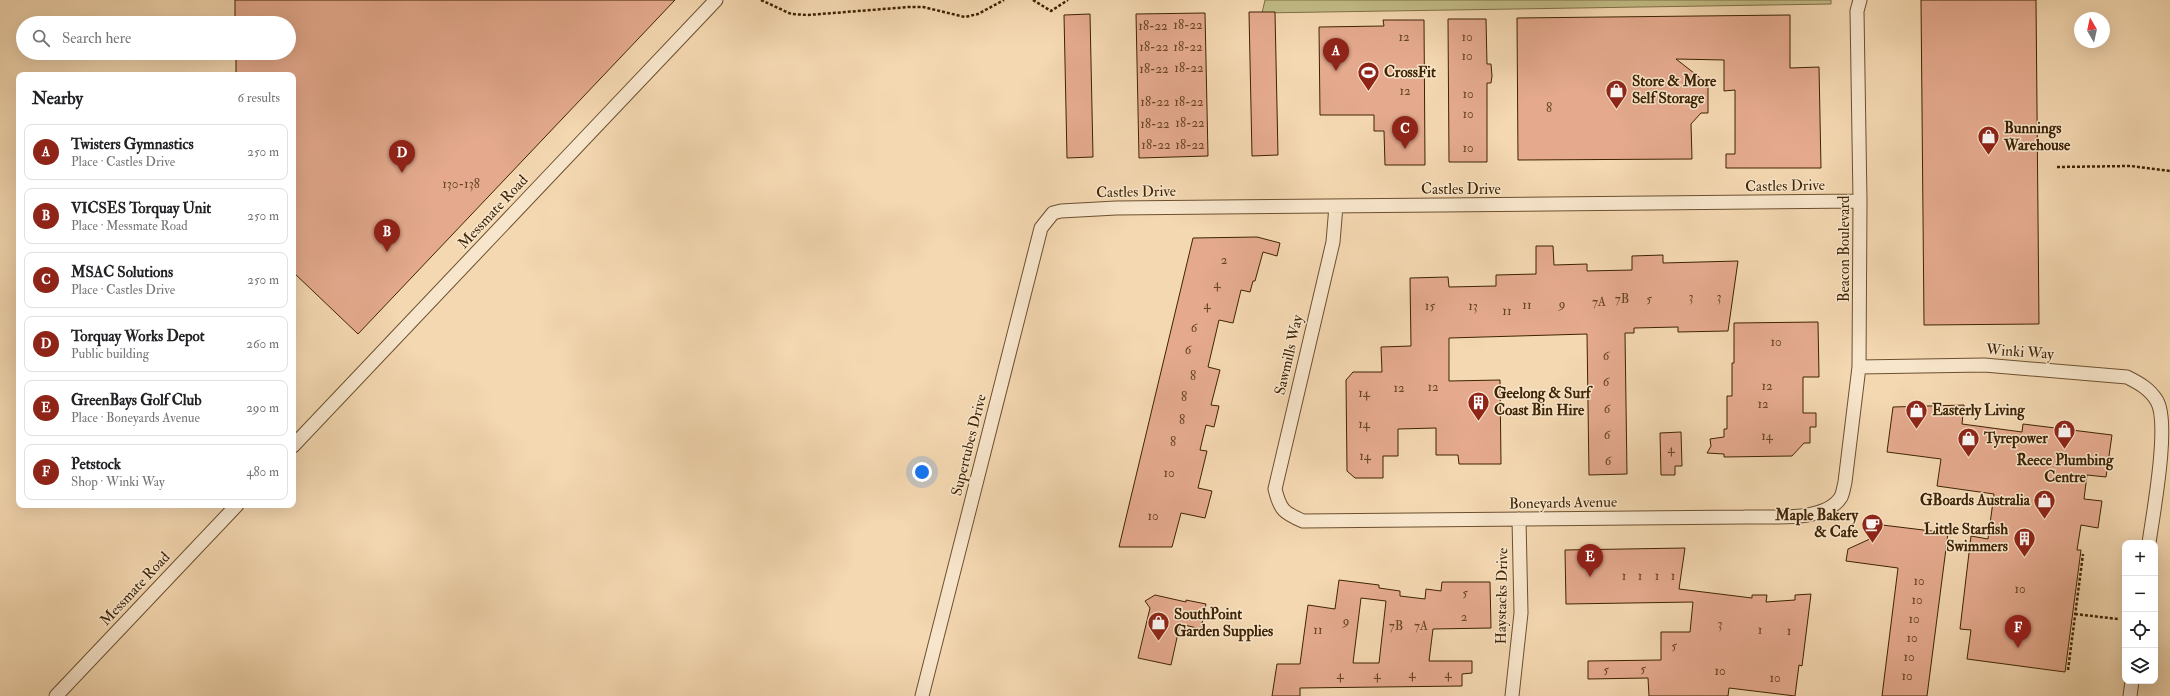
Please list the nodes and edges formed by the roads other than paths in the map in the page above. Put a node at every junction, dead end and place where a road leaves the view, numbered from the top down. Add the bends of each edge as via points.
1 (716, 0) edge
2 (1860, 0) edge
3 (1860, 201) junction
4 (1336, 206) junction
5 (1061, 211) joint
6 (1859, 367) junction
7 (2166, 407) edge
8 (296, 443) edge
9 (1841, 497) joint
10 (234, 508) edge
11 (1282, 510) joint
12 (1519, 519) junction
13 (2149, 540) edge
14 (2132, 684) edge
15 (56, 696) edge
16 (922, 696) edge
17 (1512, 696) edge
18 (2130, 696) edge

1 - 8 street, Messmate Road
2 - 3 street, Beacon Boulevard
3 - 4 street, Castles Drive
3 - 6 street, Beacon Boulevard
4 - 5 street, Castles Drive
4 - 11 street, Sawmills Way via 1332,242 1275,489
5 - 16 street, Supertubes Drive via 1053,213 1041,228
6 - 7 street, Winki Way via 1984,364 2127,378 2144,385 2158,402
6 - 9 street, Beacon Boulevard via 1849,456
7 - 13 street, Winki Way
9 - 12 street, Boneyards Avenue via 1824,512 1806,516
10 - 15 street, Messmate Road
11 - 12 street, Boneyards Avenue via 1303,522
12 - 17 street, Haystacks Drive via 1521,613
14 - 18 street

